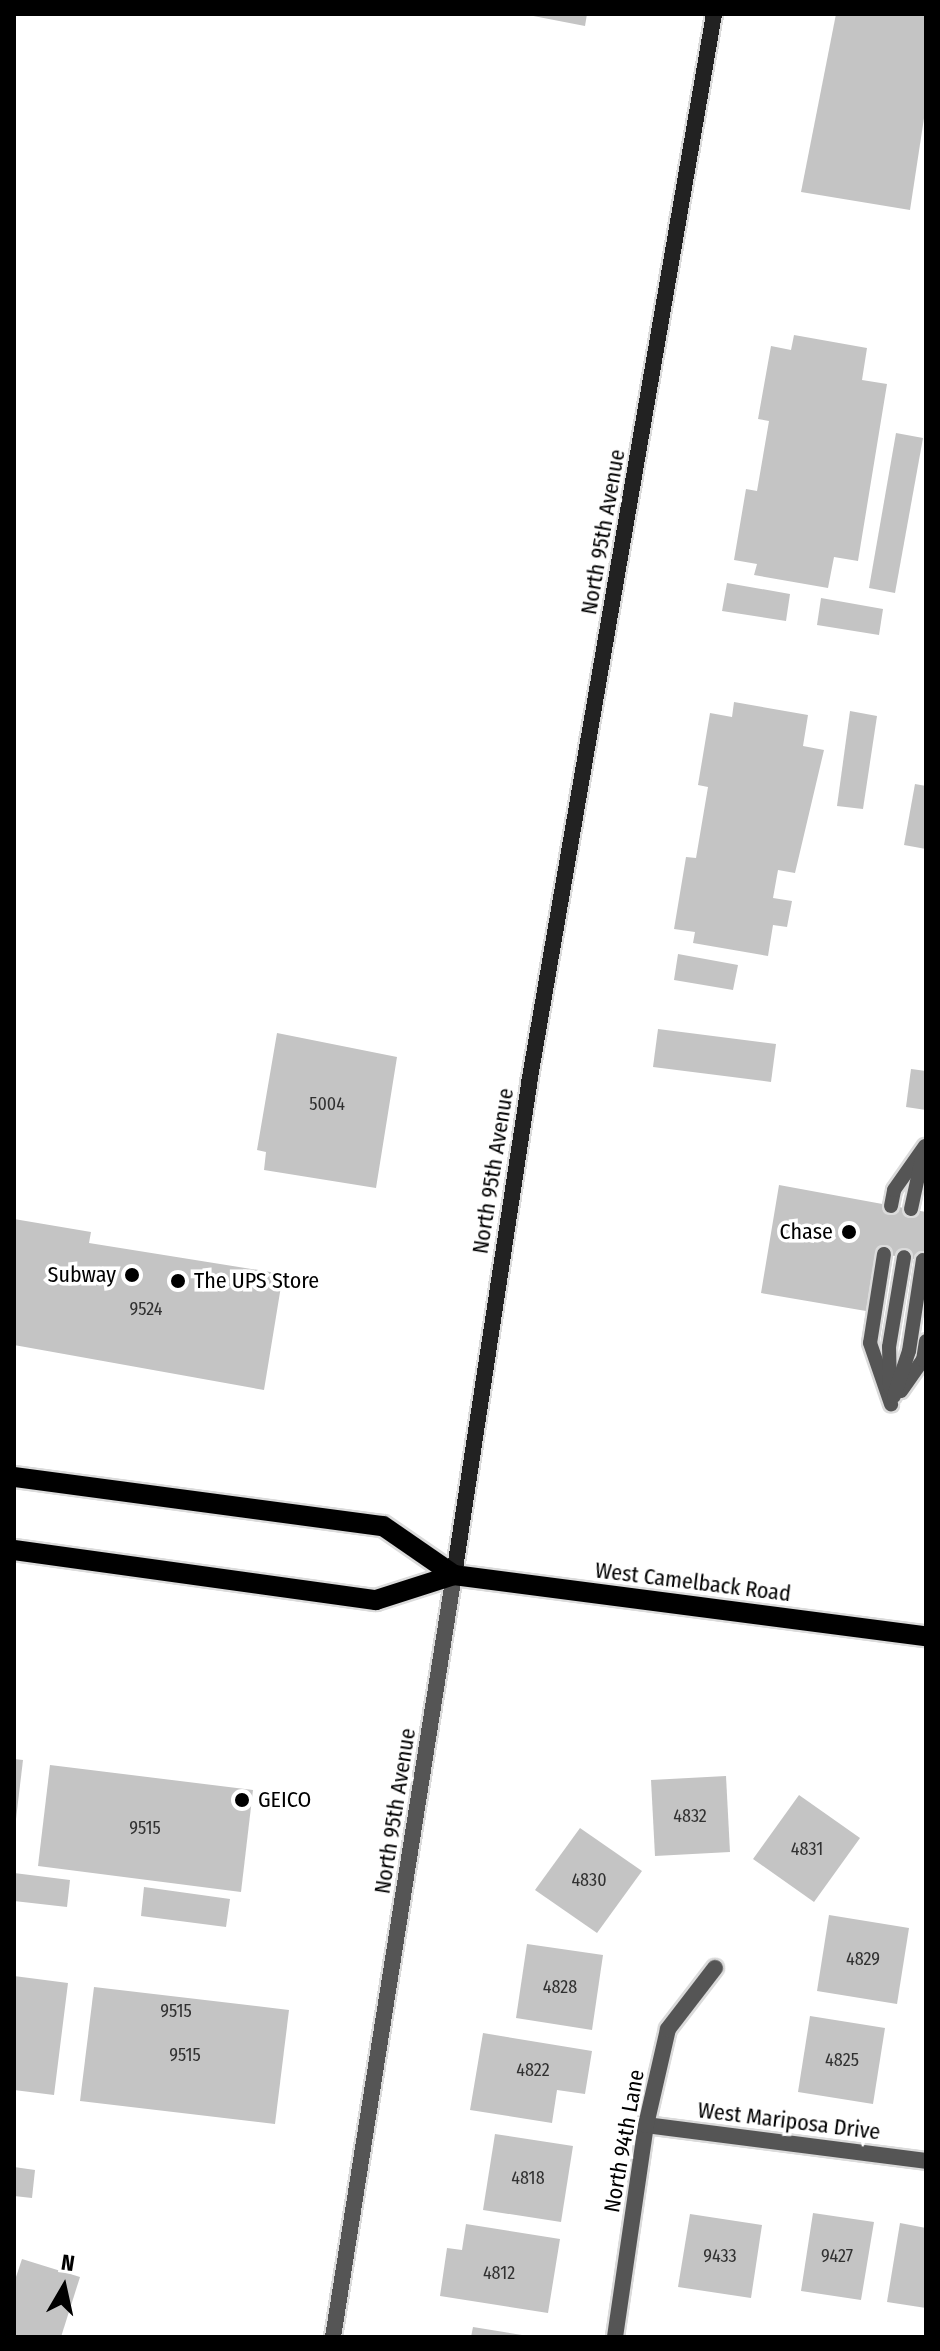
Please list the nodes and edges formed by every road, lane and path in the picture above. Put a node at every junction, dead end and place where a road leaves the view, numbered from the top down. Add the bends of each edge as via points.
1 (714, 14) edge
2 (926, 1150) edge
3 (891, 1206) dead end
4 (911, 1209) dead end
5 (884, 1254) dead end
6 (904, 1257) dead end
7 (923, 1260) dead end
8 (926, 1341) edge
9 (891, 1404) junction
10 (14, 1477) edge
11 (14, 1550) edge
12 (454, 1575) junction
13 (926, 1636) edge
14 (715, 1968) dead end
15 (646, 2125) junction
16 (926, 2161) edge
17 (333, 2337) edge
18 (615, 2337) edge

1 - 12 street, North 95th Avenue via 529,1083
2 - 3 lane via 894,1190
2 - 4 lane
5 - 9 lane via 870,1343
6 - 9 lane via 889,1347
7 - 9 lane via 909,1351
8 - 9 lane via 923,1360
10 - 12 main road, West Camelback Road via 383,1526
11 - 12 main road, West Camelback Road via 376,1600
12 - 13 main road, West Camelback Road
12 - 17 street, North 95th Avenue
14 - 15 street, North 94th Lane via 668,2029
15 - 16 street, West Mariposa Drive
15 - 18 street, North 94th Lane

